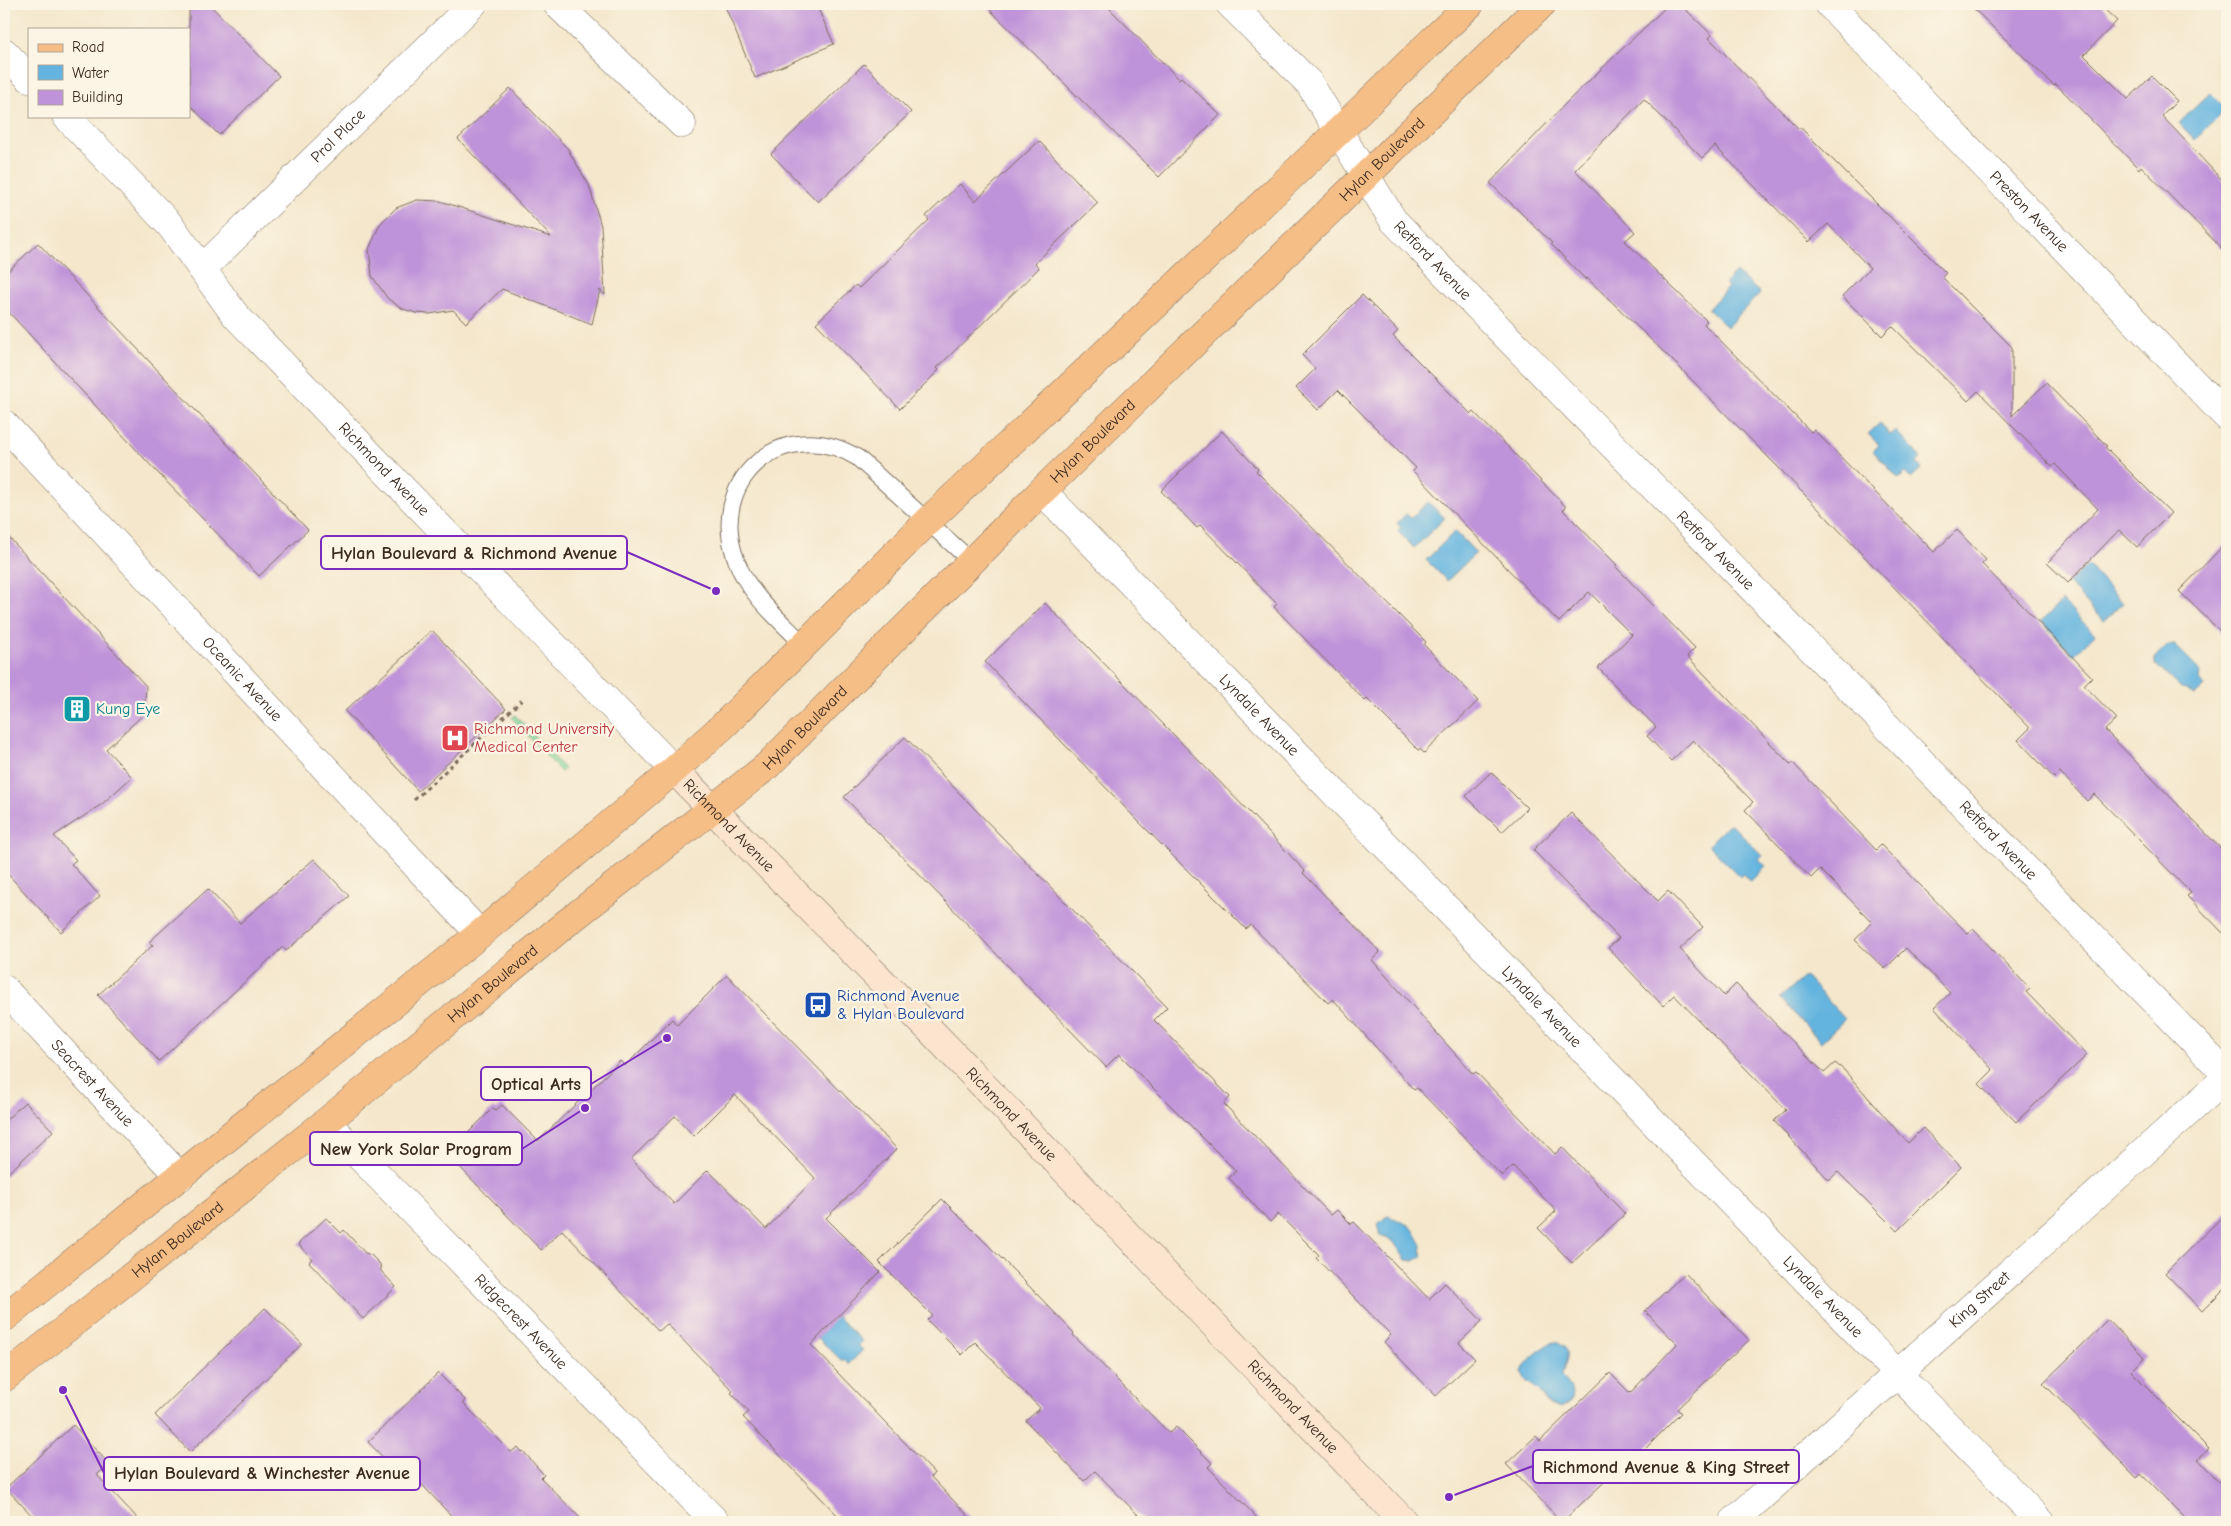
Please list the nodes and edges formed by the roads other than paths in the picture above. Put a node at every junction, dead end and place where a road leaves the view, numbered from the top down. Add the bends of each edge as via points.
1 (473, 4) edge
2 (557, 4) edge
3 (1230, 4) edge
4 (1470, 4) edge
5 (1542, 4) edge
6 (1829, 4) edge
7 (4, 52) edge
8 (28, 77) edge
9 (68, 118) edge
10 (682, 124) dead end
11 (1340, 130) junction
12 (1367, 175) junction
13 (203, 268) junction
14 (2227, 417) edge
15 (4, 424) edge
16 (1042, 491) junction
17 (928, 521) junction
18 (971, 561) junction
19 (804, 645) junction
20 (674, 770) junction
21 (712, 809) junction
22 (480, 934) junction
23 (4, 989) edge
24 (2227, 1076) edge
25 (326, 1122) junction
26 (180, 1177) junction
27 (4, 1318) edge
28 (1897, 1374) junction
29 (4, 1378) edge
30 (716, 1522) edge
31 (1404, 1522) edge
32 (1733, 1522) edge
33 (2041, 1522) edge

1 - 13 street, Prol Place
2 - 10 street
3 - 11 street, Retford Avenue via 1309,83
4 - 11 main road
5 - 12 main road, Hylan Boulevard
6 - 14 street, Preston Avenue
7 - 8 street
9 - 13 street, Richmond Avenue via 170,224
11 - 12 street, Retford Avenue
11 - 17 main road
12 - 16 main road, Hylan Boulevard
12 - 24 street, Retford Avenue via 1393,220
13 - 20 street, Richmond Avenue via 236,316
15 - 22 street, Oceanic Avenue
16 - 18 main road, Hylan Boulevard
16 - 28 street, Lyndale Avenue
17 - 18 lane
17 - 19 main road
17 - 19 lane via 858,458 833,447 801,443 785,446 770,452 748,470 730,514 729,529 736,562 753,590
18 - 21 main road, Hylan Boulevard via 766,766
19 - 20 main road
20 - 21 main road, Richmond Avenue
20 - 22 main road
21 - 25 main road, Hylan Boulevard
21 - 31 main road, Richmond Avenue
22 - 26 main road
23 - 26 street, Seacrest Avenue
24 - 28 street, King Street
25 - 29 main road, Hylan Boulevard
25 - 30 street, Ridgecrest Avenue
26 - 27 main road
28 - 32 street, King Street
28 - 33 street, Lyndale Avenue

